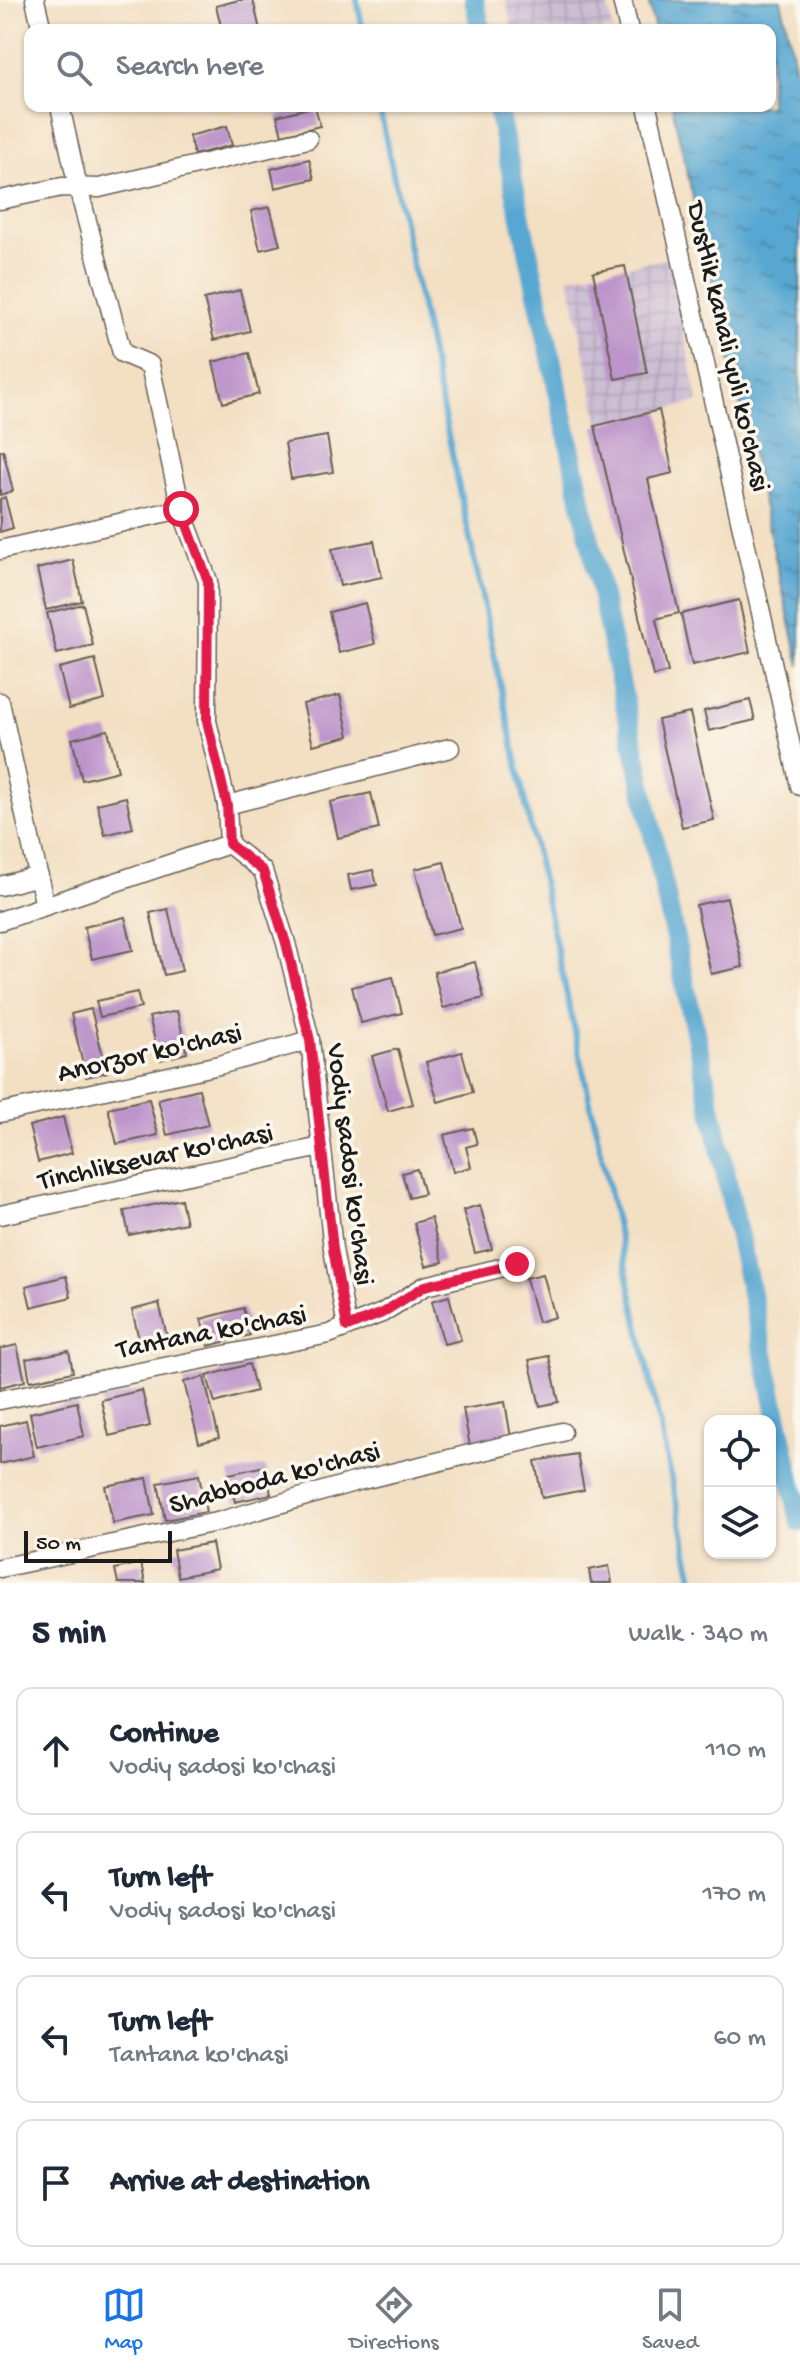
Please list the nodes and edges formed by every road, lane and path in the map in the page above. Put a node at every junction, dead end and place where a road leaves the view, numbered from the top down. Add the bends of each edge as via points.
1 (35, 0) edge
2 (622, 0) edge
3 (41, 24) edge
4 (628, 24) edge
5 (61, 112) edge
6 (648, 112) edge
7 (308, 139) dead end
8 (78, 187) junction
9 (0, 200) edge
10 (181, 509) junction
11 (0, 550) edge
12 (0, 702) edge
13 (450, 748) dead end
14 (800, 786) edge
15 (227, 805) junction
16 (229, 844) junction
17 (39, 876) junction
18 (0, 886) edge
19 (45, 906) junction
20 (0, 921) edge
21 (310, 1040) junction
22 (0, 1113) edge
23 (321, 1147) junction
24 (0, 1215) edge
25 (517, 1264) dead end
26 (347, 1327) junction
27 (0, 1400) edge
28 (562, 1432) dead end
29 (0, 1568) edge

1 - 3 street
2 - 4 street
5 - 8 street
6 - 14 street, Dustlik kanali yuli ko'chasi
7 - 8 street via 99,188
8 - 9 street
8 - 10 street via 122,353 150,365
10 - 11 street
10 - 15 street via 208,581 207,721
12 - 17 street
13 - 15 street
15 - 16 street
16 - 19 street
16 - 21 street, Vodiy sadosi ko'chasi via 263,871
17 - 18 street
17 - 19 street
19 - 20 street
21 - 22 street, Anorzor ko'chasi
21 - 23 street, Vodiy sadosi ko'chasi
23 - 24 street, Tinchliksevar ko'chasi
23 - 26 street, Vodiy sadosi ko'chasi
25 - 26 street, Tantana ko'chasi via 425,1286
26 - 27 street, Tantana ko'chasi
28 - 29 street, Shabboda ko'chasi via 354,1482 221,1521

